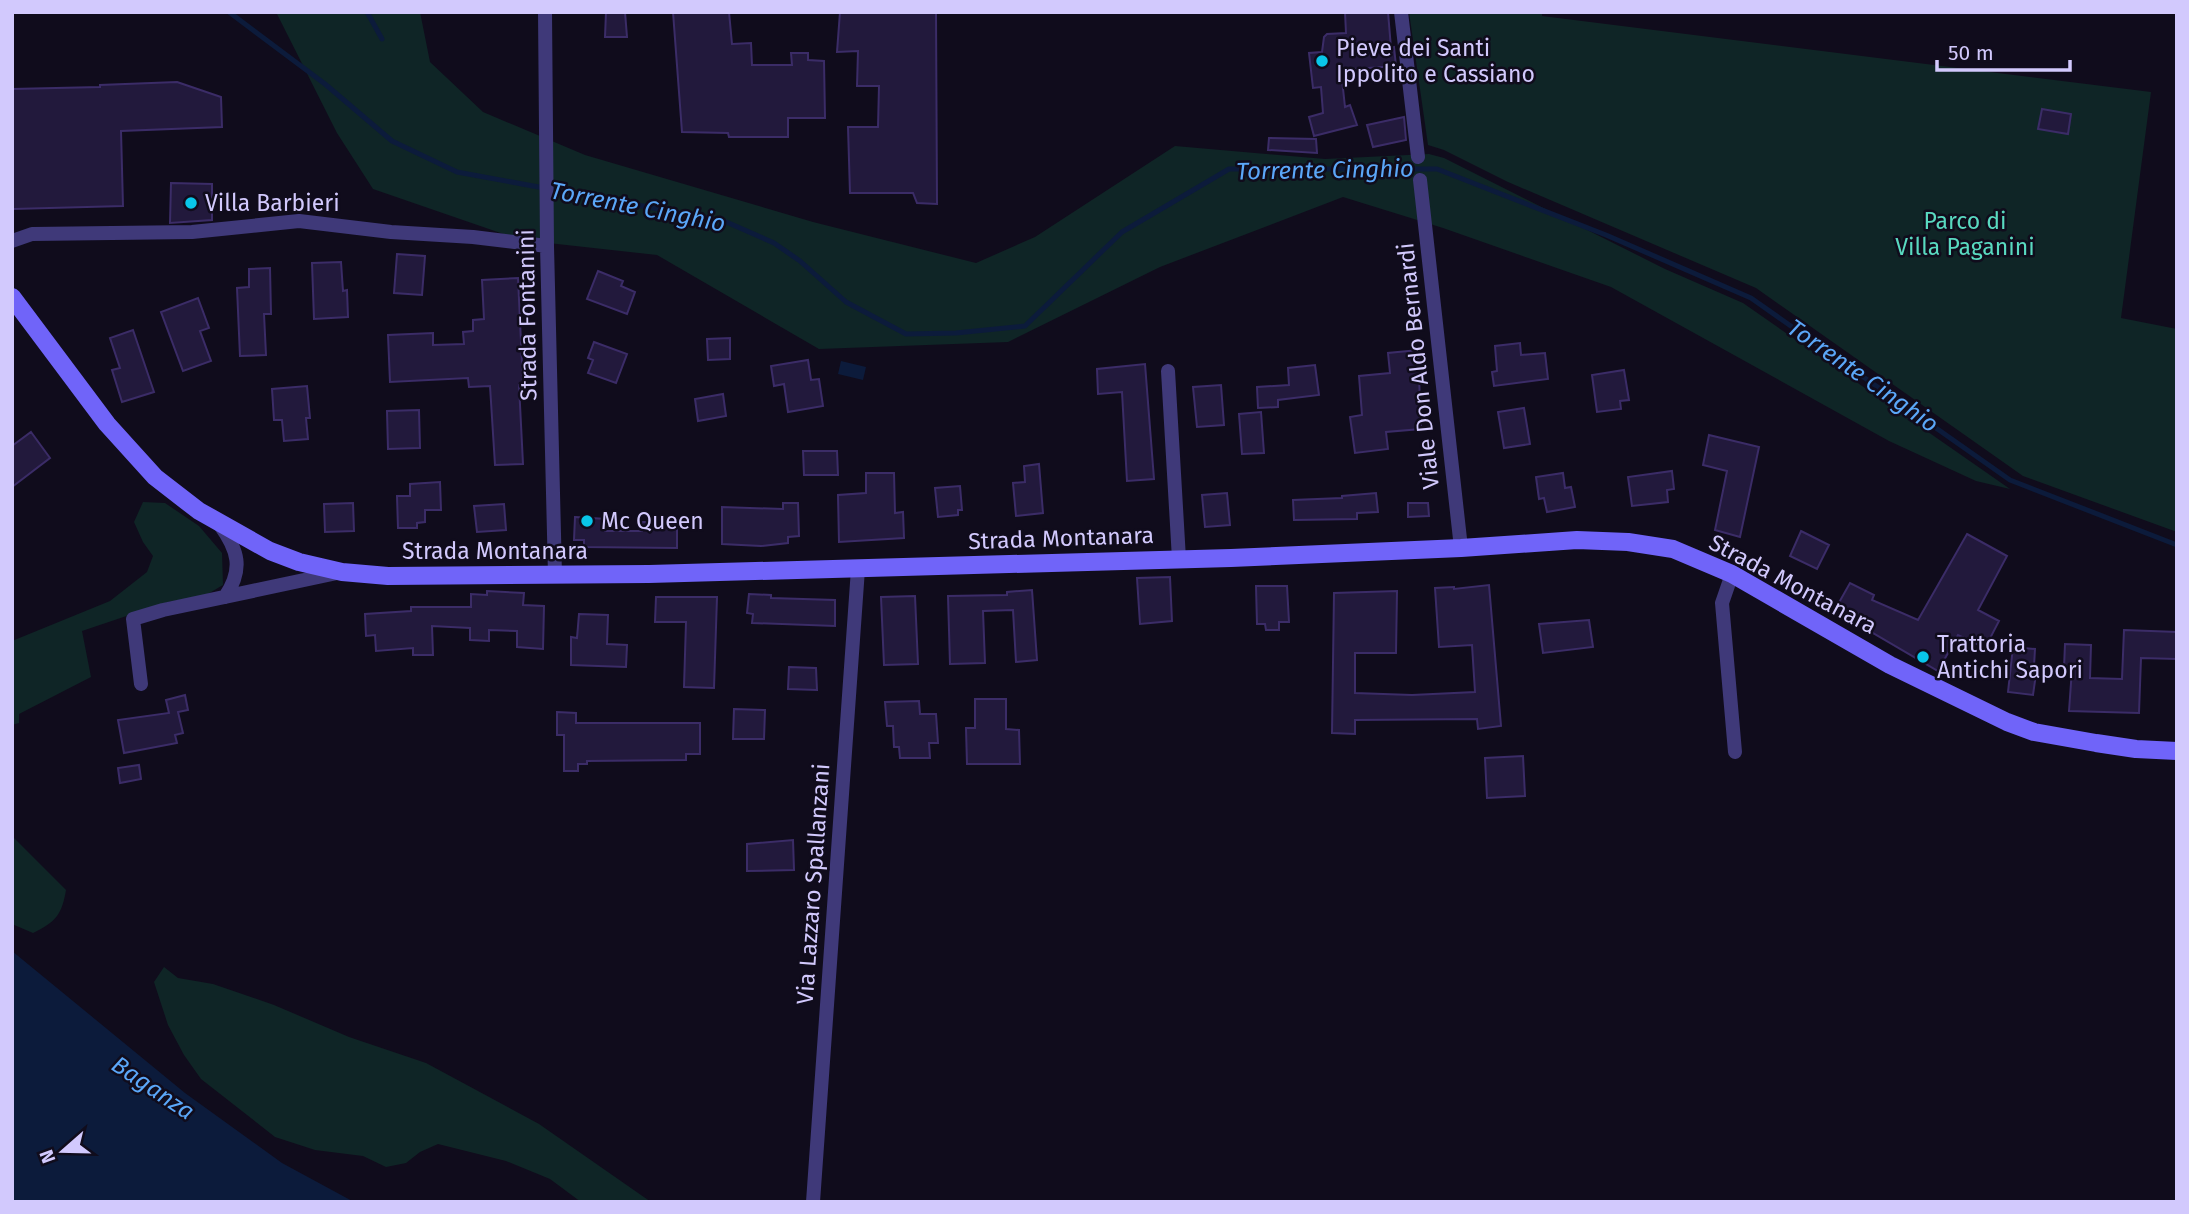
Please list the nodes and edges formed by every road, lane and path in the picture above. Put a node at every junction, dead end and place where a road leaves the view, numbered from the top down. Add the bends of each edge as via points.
1 (545, 12) edge
2 (1401, 12) edge
3 (1418, 157) dead end
4 (1420, 180) dead end
5 (12, 241) edge
6 (547, 246) junction
7 (12, 297) edge
8 (1168, 371) dead end
9 (220, 524) junction
10 (1461, 548) junction
11 (1179, 559) junction
12 (858, 569) junction
13 (342, 572) junction
14 (1732, 574) junction
15 (555, 575) junction
16 (225, 597) junction
17 (141, 684) dead end
18 (1735, 751) dead end
19 (2177, 751) edge
20 (813, 1202) edge

1 - 6 street, Strada Fontanini
2 - 3 street
4 - 10 street, Viale Don Aldo Bernardi
5 - 6 street via 32,234 192,232 299,221
6 - 15 street, Strada Fontanini
7 - 9 main road, Strada Montanara via 107,424 147,468
8 - 11 street
9 - 13 main road, Strada Montanara via 270,551
9 - 16 street via 235,545 237,567
10 - 11 main road, Strada Montanara
10 - 14 main road, Strada Montanara via 1577,540 1628,542 1672,549
11 - 12 main road, Strada Montanara
12 - 15 main road, Strada Montanara
12 - 20 street, Via Lazzaro Spallanzani
13 - 15 main road, Strada Montanara
13 - 16 street
14 - 18 street via 1722,603
14 - 19 main road, Strada Montanara via 1890,665 2007,722 2034,732 2096,743
16 - 17 street via 134,619

